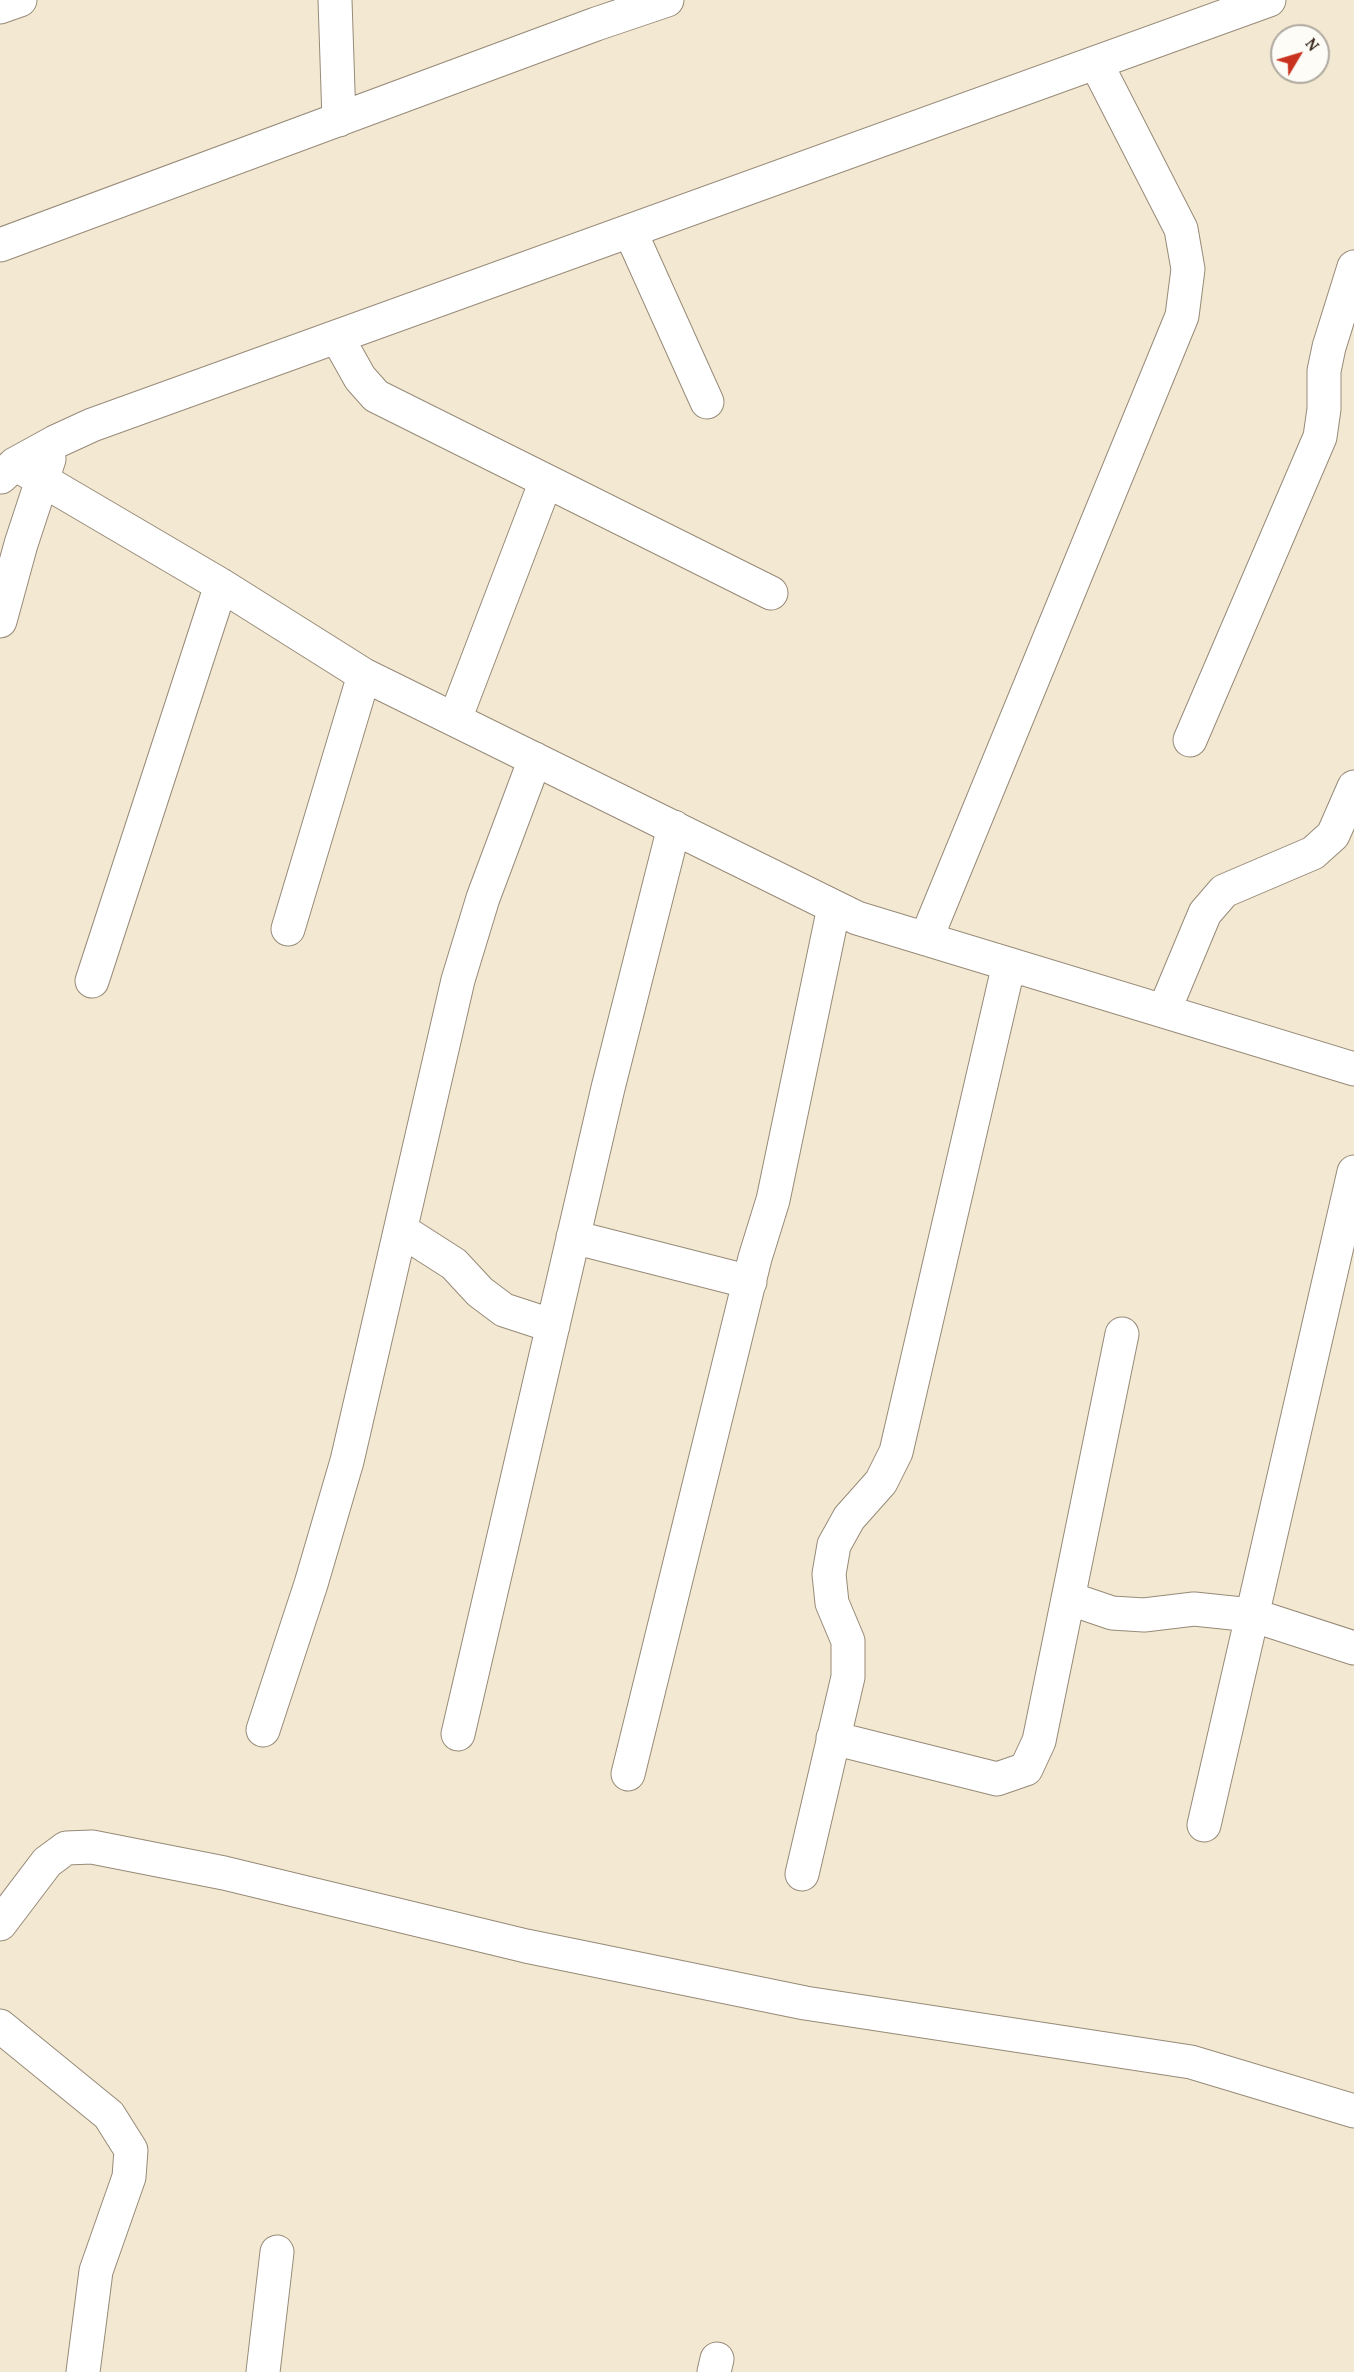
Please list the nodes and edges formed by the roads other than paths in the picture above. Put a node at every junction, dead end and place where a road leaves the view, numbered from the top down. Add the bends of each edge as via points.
1 (20, 0) edge
2 (335, 0) edge
3 (668, 0) edge
4 (1269, 0) edge
5 (0, 7) edge
6 (596, 12) edge
7 (1096, 63) junction
8 (339, 120) junction
9 (630, 231) junction
10 (0, 245) edge
11 (1354, 267) edge
12 (337, 337) junction
13 (707, 402) dead end
14 (55, 442) junction
15 (8, 471) edge
16 (43, 480) junction
17 (546, 481) junction
18 (221, 585) junction
19 (771, 593) dead end
20 (0, 621) edge
21 (364, 675) junction
22 (455, 719) junction
23 (1190, 740) dead end
24 (535, 759) junction
25 (1354, 787) edge
26 (674, 827) junction
27 (834, 907) junction
28 (288, 929) dead end
29 (926, 939) junction
30 (1009, 964) junction
31 (92, 981) dead end
32 (1164, 1011) junction
33 (1354, 1069) edge
34 (1354, 1172) edge
35 (401, 1230) junction
36 (573, 1237) junction
37 (750, 1282) junction
38 (552, 1326) junction
39 (1122, 1334) dead end
40 (1068, 1598) junction
41 (1252, 1615) junction
42 (1354, 1648) edge
43 (263, 1730) dead end
44 (458, 1734) dead end
45 (833, 1738) junction
46 (628, 1774) dead end
47 (1204, 1826) dead end
48 (802, 1874) dead end
49 (0, 1924) edge
50 (0, 2026) edge
51 (1354, 2111) edge
52 (277, 2252) dead end
53 (83, 2372) edge
54 (263, 2372) edge

1 - 5 street
2 - 8 street
3 - 6 street
4 - 7 street
6 - 8 street
7 - 9 street
7 - 29 street via 1180,229 1188,269 1182,316
8 - 10 street
9 - 12 street
9 - 13 street
11 - 23 street via 1324,371 1320,436
12 - 14 street via 92,425
12 - 17 street via 360,378 376,396
14 - 15 street
14 - 16 street
15 - 16 street
16 - 18 street
16 - 20 street
17 - 19 street
17 - 22 street
18 - 21 street
18 - 31 street
21 - 22 street
21 - 28 street
22 - 24 street
24 - 26 street
24 - 35 street via 483,898 458,980
25 - 32 street via 1333,835 1313,853 1224,891 1206,913
26 - 27 street
26 - 36 street
27 - 29 street
27 - 37 street via 773,1200
29 - 30 street
30 - 32 street
30 - 45 street via 896,1452 881,1482 849,1518 834,1545 829,1574 832,1603 848,1641 848,1677
32 - 33 street
34 - 41 street
35 - 38 street via 454,1264 480,1292 504,1310
35 - 43 street via 347,1461
36 - 37 street
36 - 38 street
37 - 46 street
38 - 44 street
39 - 40 street
40 - 41 street via 1112,1613 1144,1616 1194,1609
40 - 45 street via 1039,1741 1026,1769 997,1779
41 - 42 street
41 - 47 street
45 - 48 street
49 - 51 street via 47,1862 66,1848 92,1847 224,1873 526,1946 805,2003 1191,2062
50 - 53 street via 109,2115 131,2150 129,2177 96,2271
52 - 54 street

